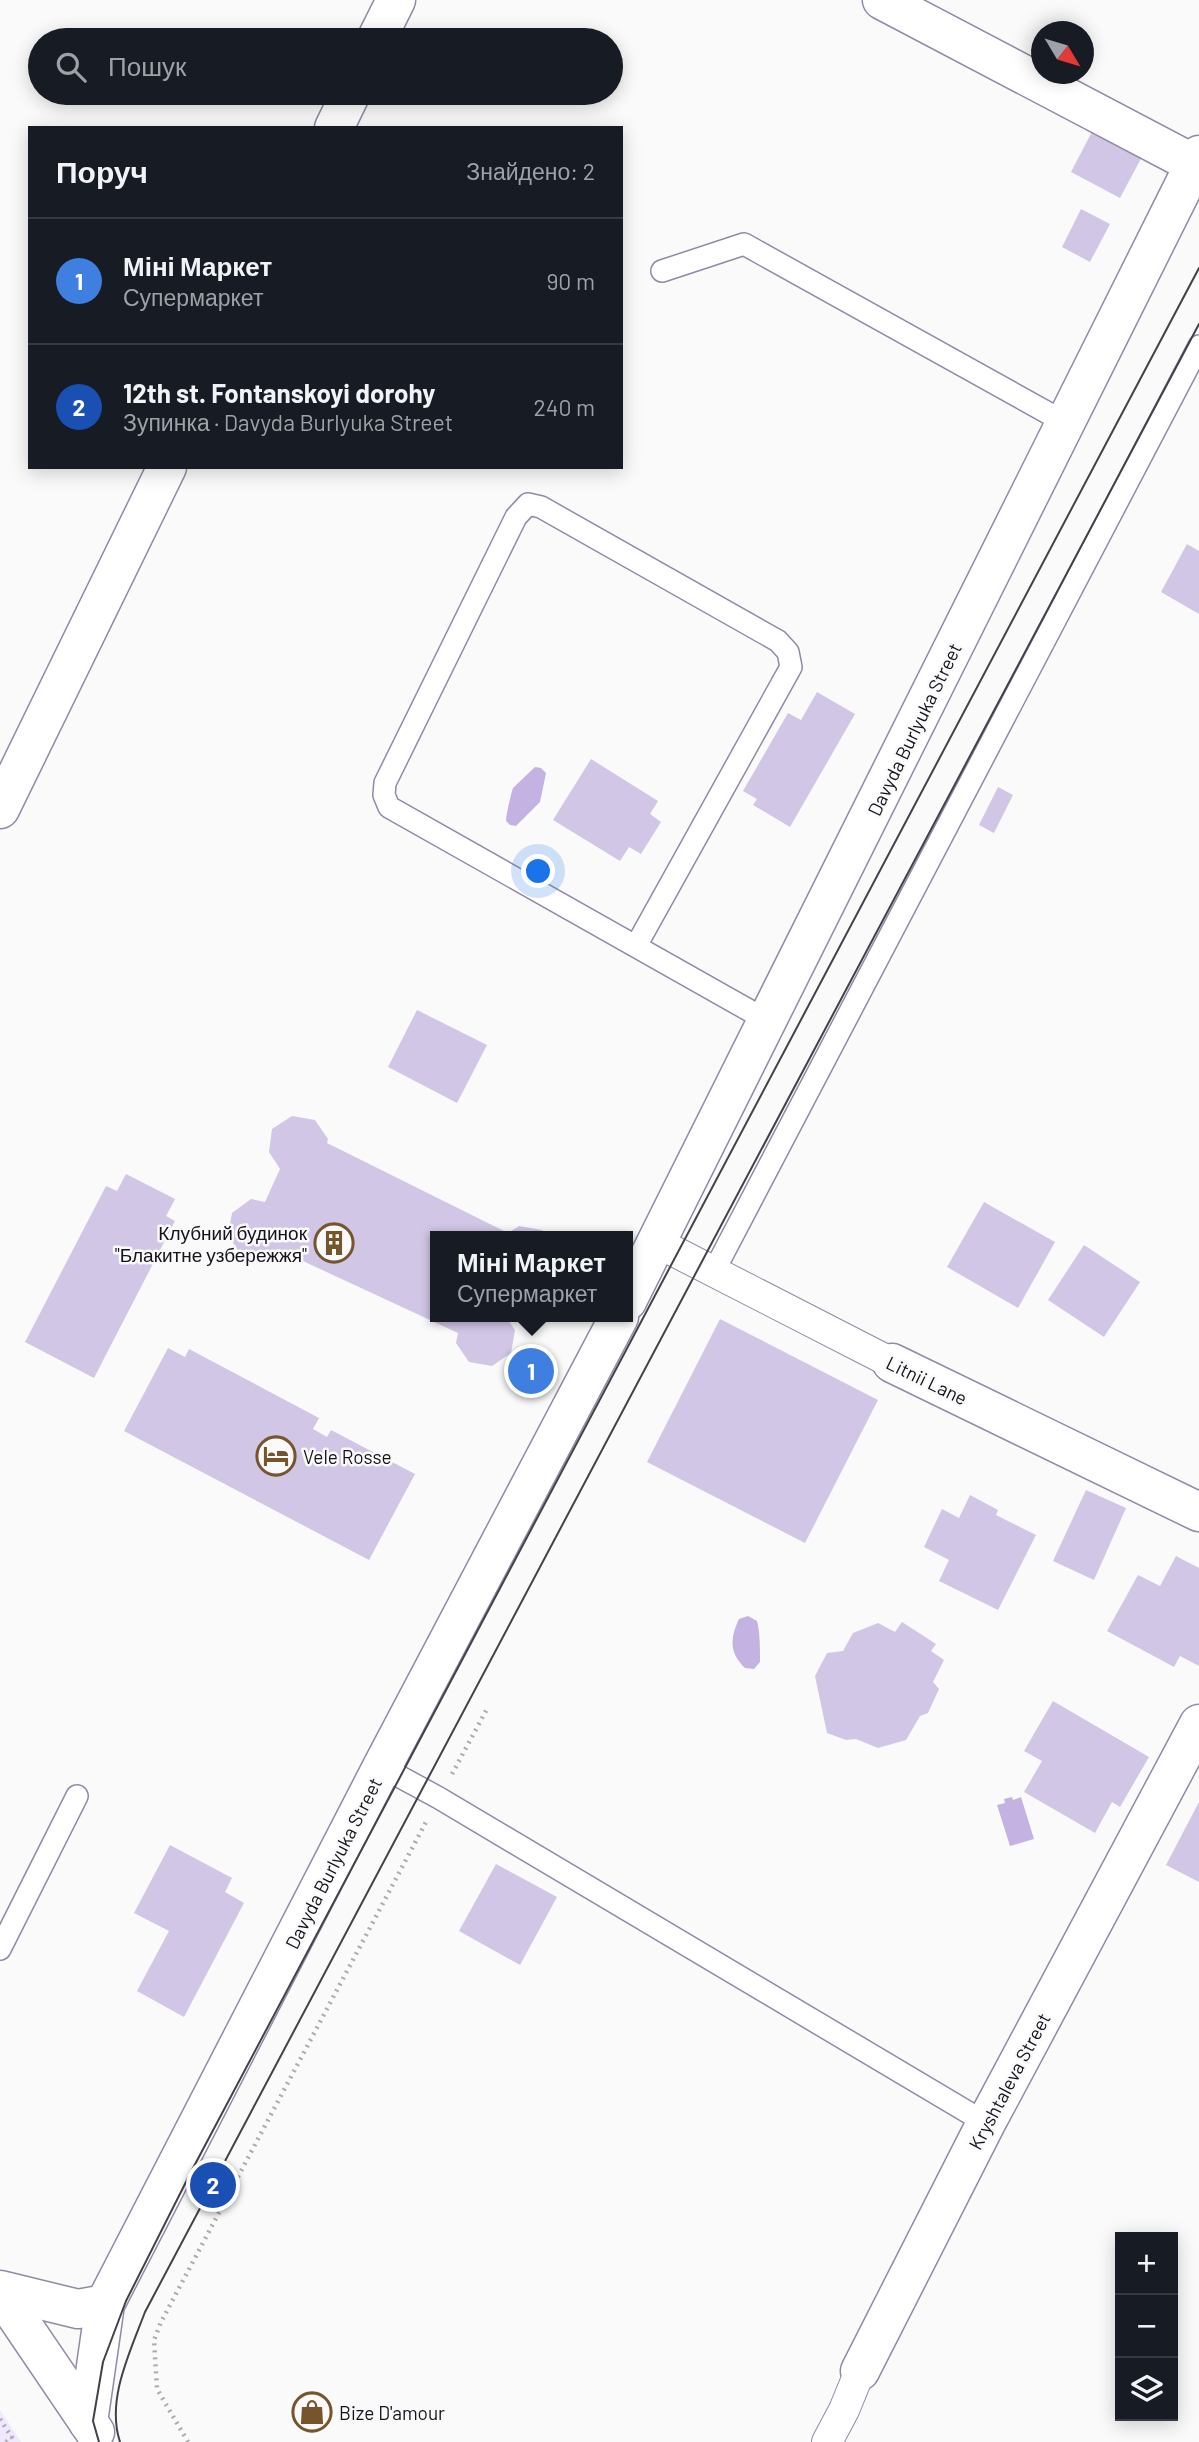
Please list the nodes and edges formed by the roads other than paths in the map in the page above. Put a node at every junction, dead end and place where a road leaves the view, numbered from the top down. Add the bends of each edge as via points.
1 (396, 0) edge
2 (883, 0) edge
3 (382, 28) edge
4 (345, 105) edge
5 (335, 126) edge
6 (1197, 160) edge
7 (662, 271) dead end
8 (1199, 345) edge
9 (1066, 423) junction
10 (166, 469) edge
11 (0, 809) edge
12 (636, 946) junction
13 (768, 1021) junction
14 (658, 1243) junction
15 (714, 1271) junction
16 (633, 1290) edge
17 (616, 1322) edge
18 (892, 1363) joint
19 (1199, 1512) edge
20 (1199, 1724) edge
21 (382, 1767) junction
22 (77, 1796) dead end
23 (0, 1949) edge
24 (986, 2123) junction
25 (0, 2291) edge
26 (105, 2304) junction
27 (860, 2371) joint
28 (95, 2432) edge
29 (827, 2442) edge

1 - 3 main road
2 - 6 main road
4 - 5 main road
6 - 9 main road, Davyda Burlyuka Street
7 - 9 lane via 744,244
8 - 15 lane
9 - 13 main road, Davyda Burlyuka Street
10 - 11 main road
12 - 12 lane via 791,667 788,652 778,640 541,506 527,504 516,517 385,783 384,795 388,807
12 - 13 lane
13 - 14 main road, Davyda Burlyuka Street
14 - 15 street, Litnii Lane
14 - 16 main road, Davyda Burlyuka Street
15 - 18 street, Litnii Lane
17 - 21 main road, Davyda Burlyuka Street
18 - 19 main road, Litnii Lane
20 - 24 main road, Kryshtaleva Street
21 - 24 lane
21 - 26 main road, Davyda Burlyuka Street
22 - 23 lane
24 - 27 main road, Kryshtaleva Street
25 - 26 main road via 78,2309
25 - 28 main road
26 - 28 main road, Davyda Burlyuka Street
27 - 29 street, Kryshtaleva Street

